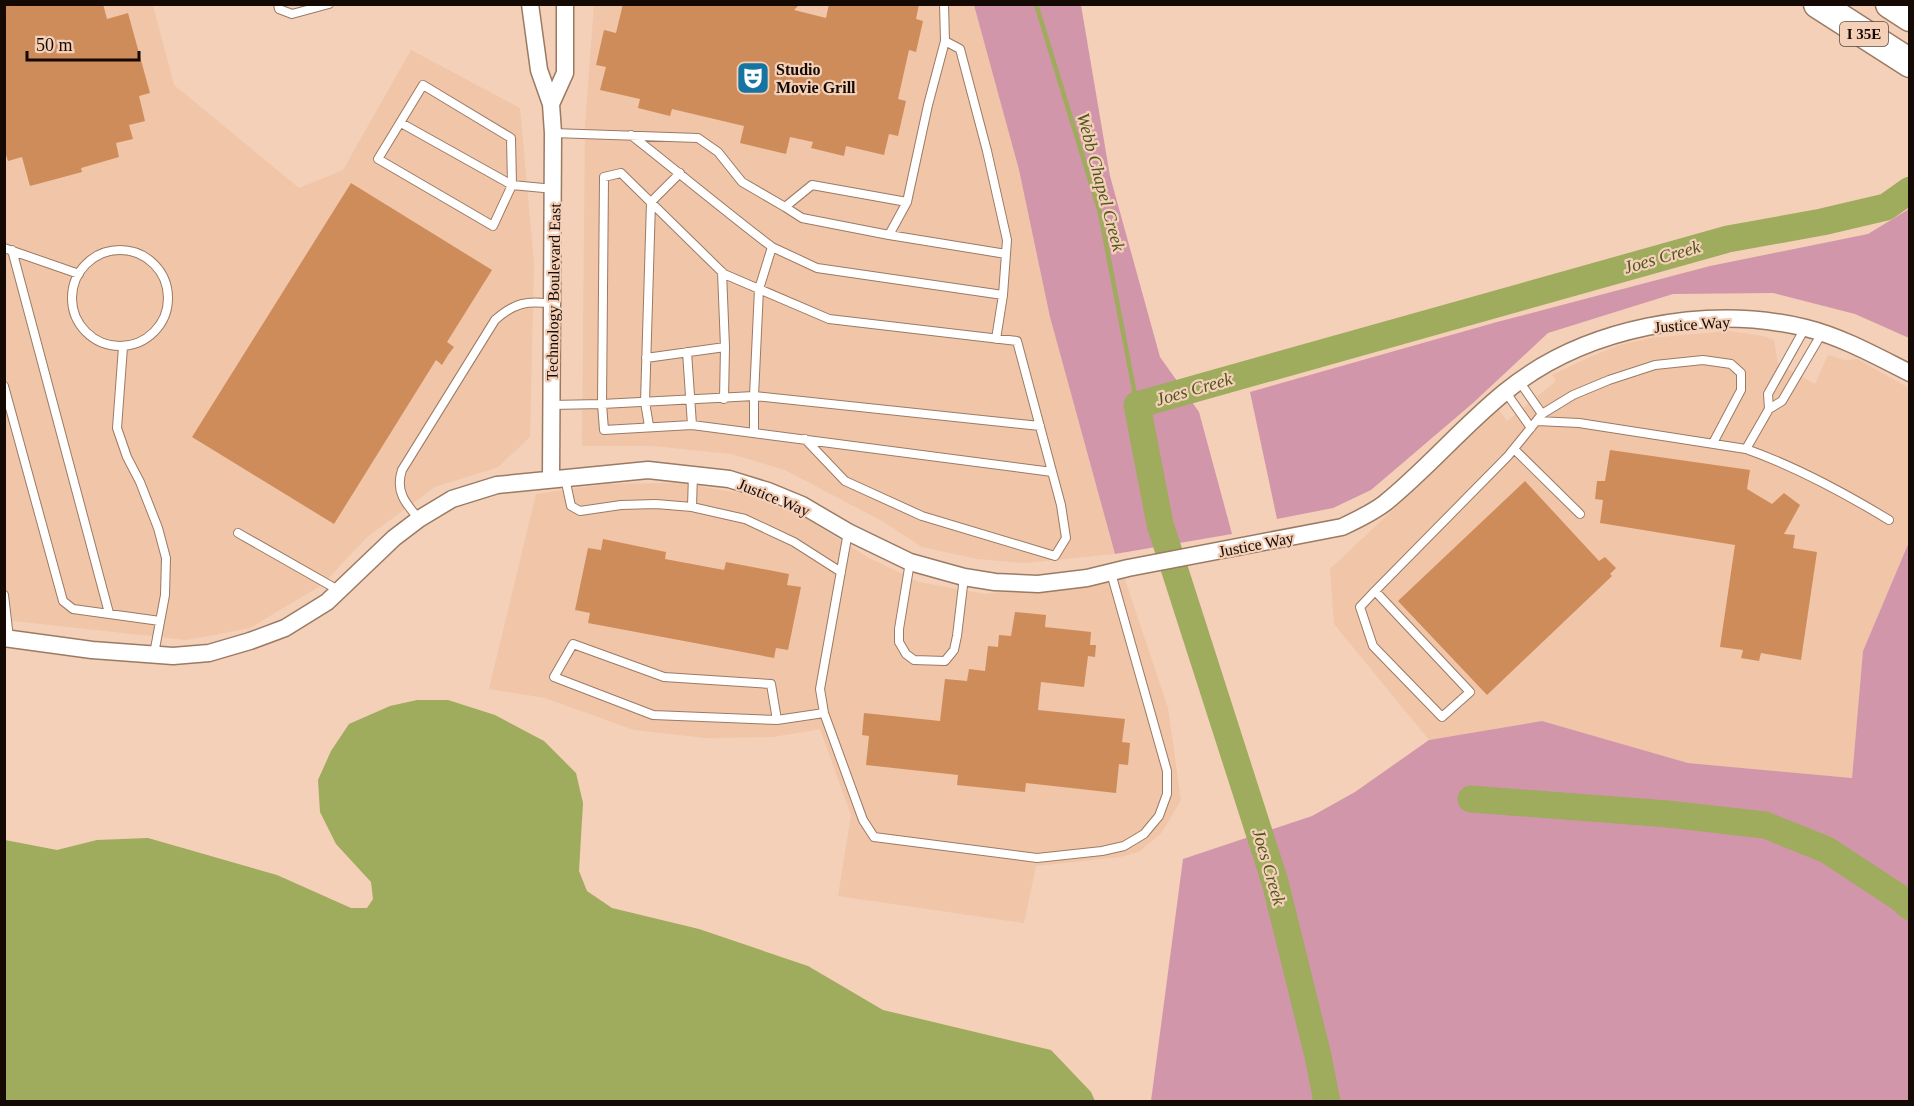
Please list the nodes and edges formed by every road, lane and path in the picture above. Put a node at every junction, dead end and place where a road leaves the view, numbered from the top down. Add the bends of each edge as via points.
1 (278, 4) edge
2 (328, 4) edge
3 (530, 4) edge
4 (565, 4) edge
5 (944, 4) edge
6 (1818, 4) edge
7 (1890, 4) edge
8 (1910, 17) edge
9 (945, 40) junction
10 (1910, 63) edge
11 (551, 104) junction
12 (401, 123) junction
13 (553, 133) junction
14 (631, 135) junction
15 (680, 173) junction
16 (512, 185) junction
17 (554, 189) junction
18 (651, 202) junction
19 (907, 202) junction
20 (784, 207) junction
21 (889, 235) junction
22 (772, 247) junction
23 (8, 249) edge
24 (1006, 254) junction
25 (722, 272) junction
26 (79, 274) junction
27 (759, 289) junction
28 (1003, 295) junction
29 (553, 304) junction
30 (1805, 328) junction
31 (1821, 333) junction
32 (996, 339) junction
33 (123, 347) junction
34 (725, 347) junction
35 (687, 352) junction
36 (646, 358) junction
37 (1910, 373) edge
38 (1519, 381) junction
39 (4, 386) edge
40 (1505, 392) junction
41 (754, 396) junction
42 (690, 399) junction
43 (724, 399) junction
44 (645, 402) junction
45 (602, 404) junction
46 (551, 405) junction
47 (1769, 409) junction
48 (1537, 421) junction
49 (692, 425) junction
50 (649, 426) junction
51 (1040, 426) junction
52 (754, 433) junction
53 (805, 439) junction
54 (1713, 443) junction
55 (1514, 449) junction
56 (1746, 449) junction
57 (1052, 472) junction
58 (693, 474) junction
59 (558, 478) junction
60 (692, 507) junction
61 (1580, 514) dead end
62 (419, 519) junction
63 (1889, 520) dead end
64 (848, 532) junction
65 (238, 533) dead end
66 (910, 562) junction
67 (841, 572) junction
68 (1111, 573) junction
69 (964, 577) junction
70 (340, 591) junction
71 (1375, 591) junction
72 (5, 596) edge
73 (109, 613) junction
74 (160, 621) junction
75 (7, 638) edge
76 (154, 654) junction
77 (824, 713) junction
78 (777, 720) junction

1 - 2 lane via 279,9 292,14
3 - 11 street, Technology Boulevard East via 539,70
4 - 11 street, Technology Boulevard East via 565,73
5 - 9 lane
6 - 10 highway, I 35E
7 - 8 highway, I 35E
9 - 19 lane
9 - 24 lane via 960,50 1007,240
11 - 13 street, Technology Boulevard East
12 - 16 lane
12 - 16 lane via 423,85 511,138
12 - 16 lane via 378,159 493,226
13 - 14 lane
13 - 17 street, Technology Boulevard East
14 - 15 lane
14 - 20 lane via 698,138 718,152 742,182
15 - 18 lane
15 - 22 lane
16 - 17 lane
17 - 29 street, Technology Boulevard East
18 - 25 lane
18 - 36 lane
18 - 45 lane via 621,172 604,177
19 - 20 lane via 812,184
19 - 21 lane
20 - 21 lane via 802,218
21 - 24 lane
22 - 27 lane
22 - 28 lane via 817,268
23 - 26 lane
23 - 73 lane
24 - 28 lane
25 - 27 lane
25 - 34 lane
26 - 33 lane via 71,302 76,320 88,335 104,345
26 - 33 lane via 98,254 117,249 136,252 152,261 164,277 169,295 167,314 157,330 142,342
27 - 32 lane via 829,319
27 - 41 lane
28 - 32 lane
29 - 46 street, Technology Boulevard East
29 - 62 lane via 521,303 495,320 402,470 401,496
30 - 31 street, Justice Way
30 - 38 street, Justice Way via 1719,319 1652,326 1579,348
30 - 47 lane via 1768,394
31 - 37 street, Justice Way
31 - 47 lane via 1782,401
32 - 51 lane via 1017,341
33 - 74 lane via 117,428 158,528 166,558
34 - 35 lane
34 - 43 lane
35 - 36 lane
35 - 42 lane
36 - 44 lane
38 - 40 street, Justice Way
38 - 48 lane
39 - 73 lane via 63,601 73,609
40 - 48 lane
40 - 68 street, Justice Way via 1384,504 1342,527
41 - 43 lane
41 - 51 lane
41 - 52 lane
42 - 43 lane
42 - 44 lane
42 - 49 lane
44 - 45 lane
44 - 50 lane
45 - 46 lane
45 - 50 lane via 604,430
46 - 59 street, Technology Boulevard East
47 - 56 lane
48 - 54 lane via 1579,423
48 - 54 lane via 1573,395 1609,380 1655,365 1703,360 1731,364 1741,373 1741,390
48 - 55 lane
49 - 50 lane
49 - 52 lane
51 - 57 lane
52 - 53 lane
53 - 57 lane
53 - 57 lane via 845,481 922,516 1055,556 1066,538
54 - 56 lane
55 - 61 lane
55 - 71 lane
56 - 63 lane via 1808,475
58 - 59 street, Justice Way via 648,470
58 - 60 lane
58 - 64 street, Justice Way via 768,490
59 - 60 lane via 571,506 580,511 632,504
59 - 62 street, Justice Way via 497,485 452,499
60 - 67 lane via 745,519 794,542
62 - 70 street, Justice Way
64 - 66 street, Justice Way
64 - 67 lane
65 - 70 lane
66 - 69 street, Justice Way
66 - 69 lane via 899,642 914,660 945,661 954,650
67 - 77 lane via 820,689
68 - 69 street, Justice Way via 1038,584
68 - 77 lane via 1167,771 1167,794 1158,816 1144,834 1124,846 1037,858 874,837 863,820
70 - 76 street, Justice Way via 285,628 250,641 209,653
71 - 71 lane via 1470,692 1442,717 1373,646 1360,607
72 - 75 lane
73 - 74 lane
74 - 76 lane
75 - 76 street, Justice Way
77 - 78 lane
78 - 78 lane via 653,715 554,677 573,644 664,677 771,684

